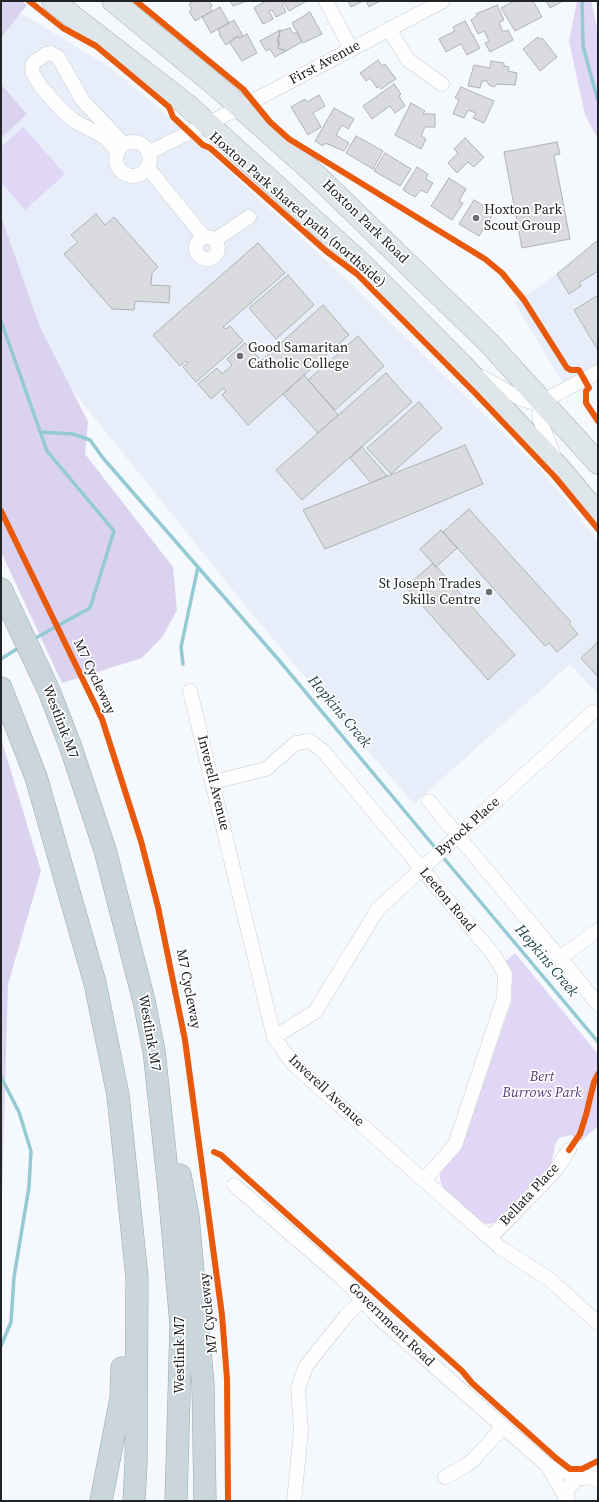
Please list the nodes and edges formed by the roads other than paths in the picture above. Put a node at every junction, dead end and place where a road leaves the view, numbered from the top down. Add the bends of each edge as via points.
1 (53, 1) edge
2 (113, 1) edge
3 (326, 1) edge
4 (443, 1) edge
5 (389, 29) junction
6 (351, 49) junction
7 (442, 84) dead end
8 (241, 107) junction
9 (207, 124) junction
10 (121, 148) junction
11 (148, 153) junction
12 (147, 167) junction
13 (249, 217) dead end
14 (462, 365) junction
15 (598, 372) edge
16 (543, 401) junction
17 (598, 463) edge
18 (559, 468) junction
19 (598, 514) edge
20 (1, 589) edge
21 (1, 688) edge
22 (190, 691) dead end
23 (593, 712) dead end
24 (213, 782) junction
25 (429, 801) dead end
26 (458, 836) junction
27 (421, 870) junction
28 (598, 930) edge
29 (560, 958) junction
30 (598, 1004) edge
31 (274, 1037) junction
32 (154, 1050) junction
33 (118, 1095) junction
34 (569, 1150) dead end
35 (424, 1180) junction
36 (234, 1185) dead end
37 (490, 1238) junction
38 (362, 1300) junction
39 (598, 1323) edge
40 (503, 1427) junction
41 (548, 1466) junction
42 (591, 1476) edge
43 (445, 1477) dead end
44 (566, 1500) edge
45 (101, 1501) edge
46 (134, 1501) edge
47 (176, 1501) edge
48 (205, 1501) edge
49 (294, 1501) edge

1 - 9 main road via 187,105
2 - 8 main road, Hoxton Park Road
3 - 6 street
4 - 5 street, First Avenue
5 - 6 street, First Avenue
5 - 7 street via 408,60
6 - 8 street, First Avenue
8 - 9 street, First Avenue
8 - 16 main road, Hoxton Park Road via 316,174 434,288
9 - 11 street, First Avenue
9 - 14 main road via 364,266
10 - 10 street via 74,121 60,109 32,72 33,63 46,54 51,53 58,57 83,100
10 - 11 street via 130,142 141,144
10 - 12 street via 116,158 117,165 122,171 128,175 136,175
11 - 12 street via 150,160
12 - 13 street via 210,238
14 - 16 street via 521,399
14 - 18 main road
15 - 16 street
16 - 17 main road, Hoxton Park Road
16 - 18 street via 540,420
18 - 19 main road
20 - 32 highway, Westlink M7 via 49,691 105,850
21 - 33 highway via 36,777 95,983
22 - 24 street, Inverell Avenue
23 - 26 street, Byrock Place
24 - 27 street, Leeton Road via 266,769 296,743 310,741 324,751
24 - 31 street, Inverell Avenue
25 - 26 street
26 - 27 street, Byrock Place
26 - 29 street
27 - 31 street, Byrock Place via 378,909 315,1012
27 - 35 street, Leeton Road via 493,954 505,974 504,998 455,1145
28 - 29 street
29 - 30 street
31 - 35 street, Inverell Avenue via 293,1064
32 - 47 highway, Westlink M7 via 181,1325
32 - 48 highway via 188,1216 203,1385
33 - 45 highway via 125,1289 121,1398
33 - 46 highway via 137,1278
34 - 37 street, Bellata Place via 555,1171
35 - 37 street, Inverell Avenue
36 - 38 street, Government Road via 343,1279
37 - 39 street, Inverell Avenue via 549,1279
38 - 40 street, Government Road
38 - 49 street via 306,1366 298,1388 301,1431
40 - 41 street, Government Road
40 - 43 street via 473,1460
41 - 42 street, Government Road
41 - 44 street, Government Road
42 - 44 street via 569,1486

